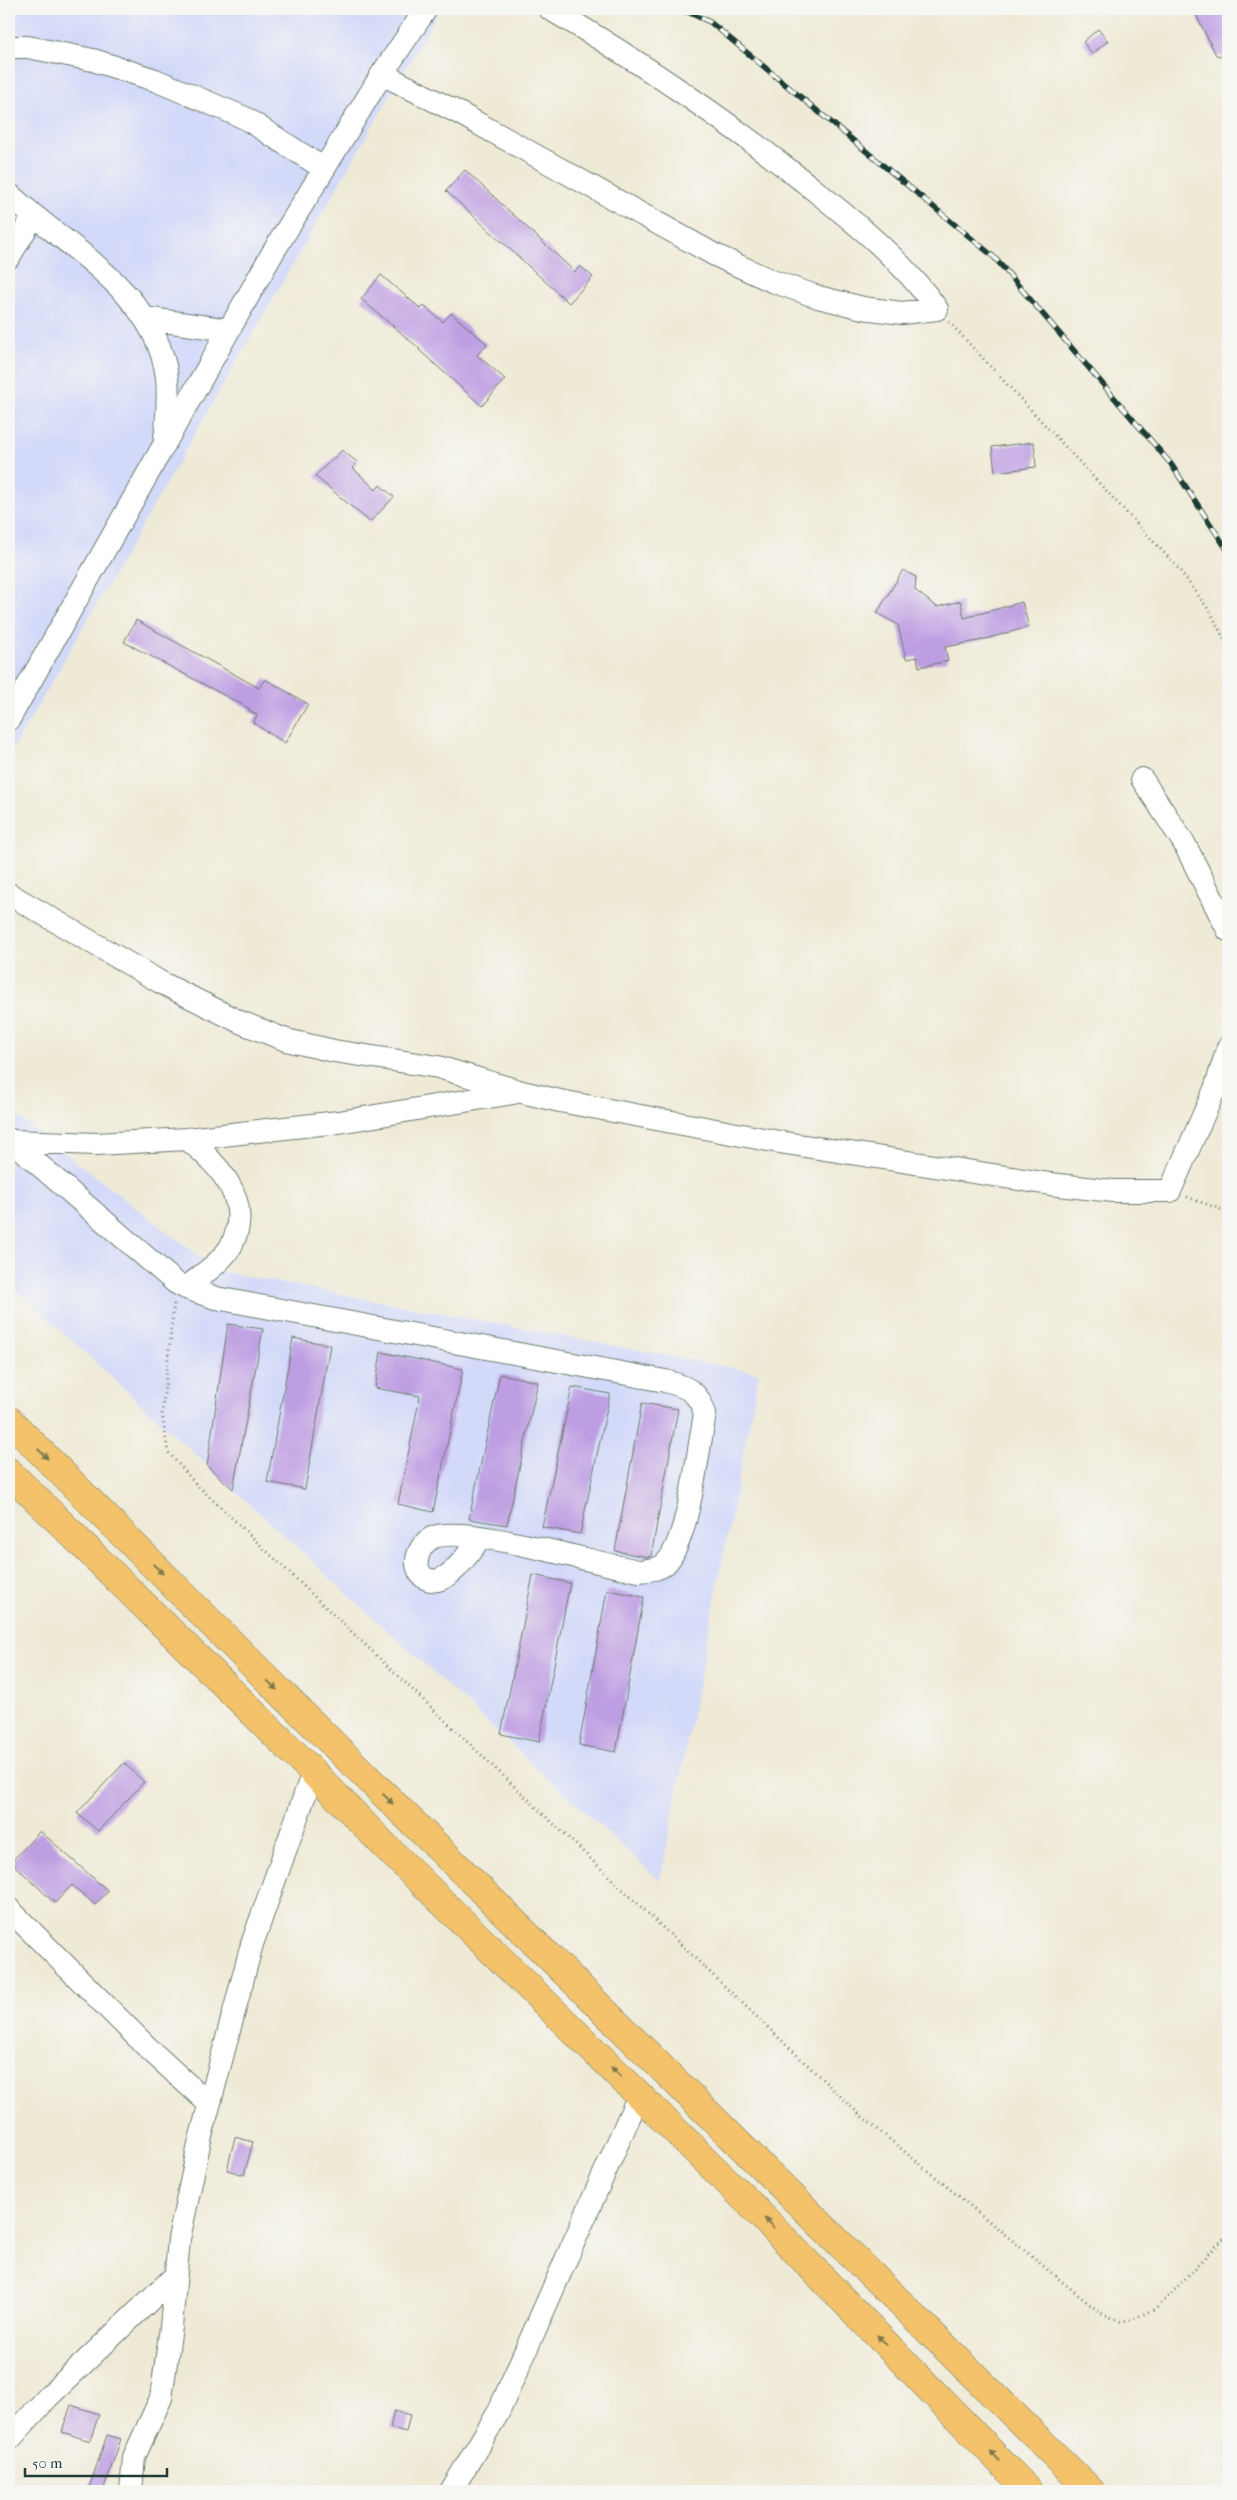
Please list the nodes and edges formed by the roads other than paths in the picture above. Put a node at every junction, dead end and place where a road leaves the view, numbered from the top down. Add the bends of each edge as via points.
1 (426, 9) edge
2 (550, 9) edge
3 (9, 47) edge
4 (382, 74) junction
5 (323, 168) junction
6 (9, 194) edge
7 (33, 216) junction
8 (9, 257) edge
9 (144, 318) junction
10 (229, 330) junction
11 (164, 448) junction
12 (9, 719) edge
13 (1142, 779) dead end
14 (9, 894) edge
15 (1228, 930) edge
16 (1228, 1048) edge
17 (522, 1092) junction
18 (187, 1139) junction
19 (11, 1140) edge
20 (181, 1286) junction
21 (9, 1420) edge
22 (9, 1472) edge
23 (480, 1538) dead end
24 (314, 1772) junction
25 (9, 1909) edge
26 (639, 2095) junction
27 (209, 2104) junction
28 (175, 2276) junction
29 (9, 2440) edge
30 (131, 2491) edge
31 (451, 2491) edge
32 (1029, 2491) edge
33 (1091, 2491) edge

1 - 4 street
2 - 4 street via 613,46 774,158 860,226 898,262 937,309 902,313 864,308 818,298 772,281 715,255 459,113
3 - 5 street via 28,47 92,60 156,80 245,118
4 - 5 street
5 - 10 street
6 - 7 street
7 - 8 street
7 - 9 street via 88,258
9 - 10 street
9 - 11 street via 159,349 167,377
10 - 11 street
11 - 12 street
13 - 15 street via 1184,843
14 - 17 street via 160,982 240,1022 286,1040 438,1067
16 - 17 street via 1215,1089 1170,1191 1113,1191 1050,1184 779,1142
17 - 18 street via 338,1122
18 - 19 street via 97,1144
18 - 20 street via 221,1170 232,1186 239,1206 238,1227 230,1247 217,1262
19 - 20 street
20 - 23 street via 216,1298 666,1381 684,1386 702,1402 705,1414 683,1528 673,1554 664,1565 654,1570 639,1571
21 -> 33 highway via 251,1664
22 - 24 highway
26 -> 24 highway
24 - 27 street via 252,1944
25 - 27 street via 149,2049
26 - 31 street via 498,2413
32 -> 26 highway via 747,2201
27 - 28 street via 178,2239
28 - 29 street via 48,2397
28 - 30 street via 161,2398 134,2457

